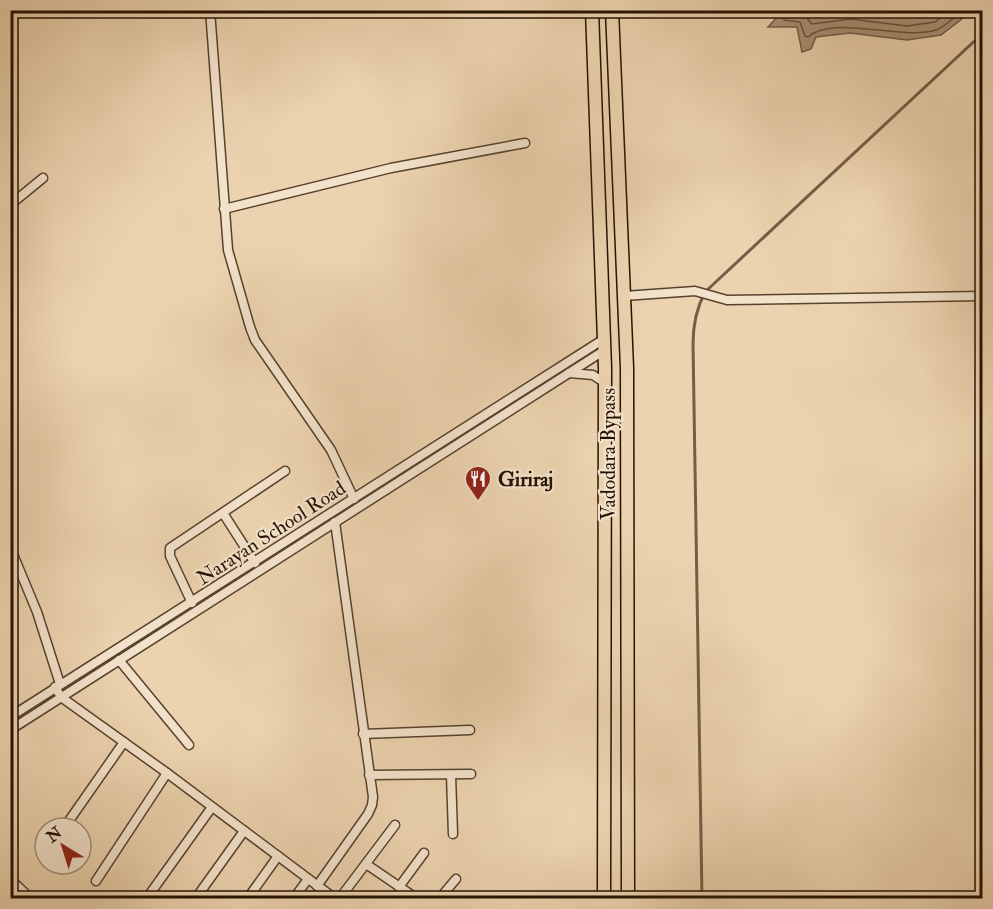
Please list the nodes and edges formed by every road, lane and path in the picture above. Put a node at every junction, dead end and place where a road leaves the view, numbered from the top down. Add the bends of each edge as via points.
1 (210, 10) edge
2 (592, 10) edge
3 (612, 10) edge
4 (525, 143) dead end
5 (43, 178) dead end
6 (10, 205) edge
7 (224, 210) junction
8 (624, 296) junction
9 (982, 296) edge
10 (604, 345) junction
11 (569, 373) junction
12 (605, 383) junction
13 (285, 471) dead end
14 (354, 499) junction
15 (222, 513) junction
16 (335, 522) junction
17 (10, 547) edge
18 (255, 563) junction
19 (192, 603) junction
20 (119, 660) junction
21 (58, 686) junction
22 (62, 698) junction
23 (10, 717) edge
24 (10, 730) edge
25 (470, 730) dead end
26 (363, 734) junction
27 (124, 742) junction
28 (189, 745) dead end
29 (168, 774) junction
30 (471, 774) dead end
31 (369, 775) junction
32 (451, 775) junction
33 (212, 807) junction
34 (72, 816) edge
35 (395, 825) dead end
36 (244, 831) junction
37 (453, 834) dead end
38 (424, 853) dead end
39 (278, 856) junction
40 (366, 864) junction
41 (10, 879) edge
42 (308, 879) junction
43 (456, 879) dead end
44 (96, 881) dead end
45 (317, 886) junction
46 (399, 887) junction
47 (30, 898) edge
48 (147, 898) edge
49 (196, 898) edge
50 (248, 898) edge
51 (294, 898) edge
52 (334, 898) edge
53 (340, 898) edge
54 (416, 898) edge
55 (440, 898) edge
56 (604, 898) edge
57 (628, 898) edge

1 - 7 street
2 - 10 highway, Vadodara Bypass
3 - 8 highway, Vadodara Bypass
4 - 7 street via 391,168
5 - 6 street
7 - 14 street via 228,250 252,334 331,450
8 - 9 street via 697,292 727,300
8 - 57 highway, Vadodara Bypass
10 - 11 street
10 - 12 highway, Vadodara Bypass
10 - 14 street, Narayan School Road via 548,373
11 - 12 street via 593,375
11 - 16 street
12 - 56 highway, Vadodara Bypass
13 - 15 street
14 - 18 street, Narayan School Road
15 - 18 street
15 - 19 street via 169,551
16 - 20 street
16 - 26 street
17 - 21 street via 37,612
18 - 19 street, Narayan School Road
19 - 21 street, Narayan School Road
20 - 22 street
20 - 28 street
21 - 22 street
21 - 23 street, Narayan School Road
22 - 24 street
22 - 27 street
25 - 26 street
26 - 31 street
27 - 29 street
27 - 34 street
29 - 33 street
29 - 44 street
30 - 32 street
31 - 32 street
31 - 45 street via 372,805
32 - 37 street
33 - 36 street
33 - 48 street
35 - 40 street
36 - 39 street
36 - 49 street
38 - 46 street
39 - 42 street
39 - 50 street
40 - 46 street
40 - 53 street
41 - 47 street
42 - 45 street
42 - 51 street
43 - 55 street
45 - 52 street
46 - 54 street

